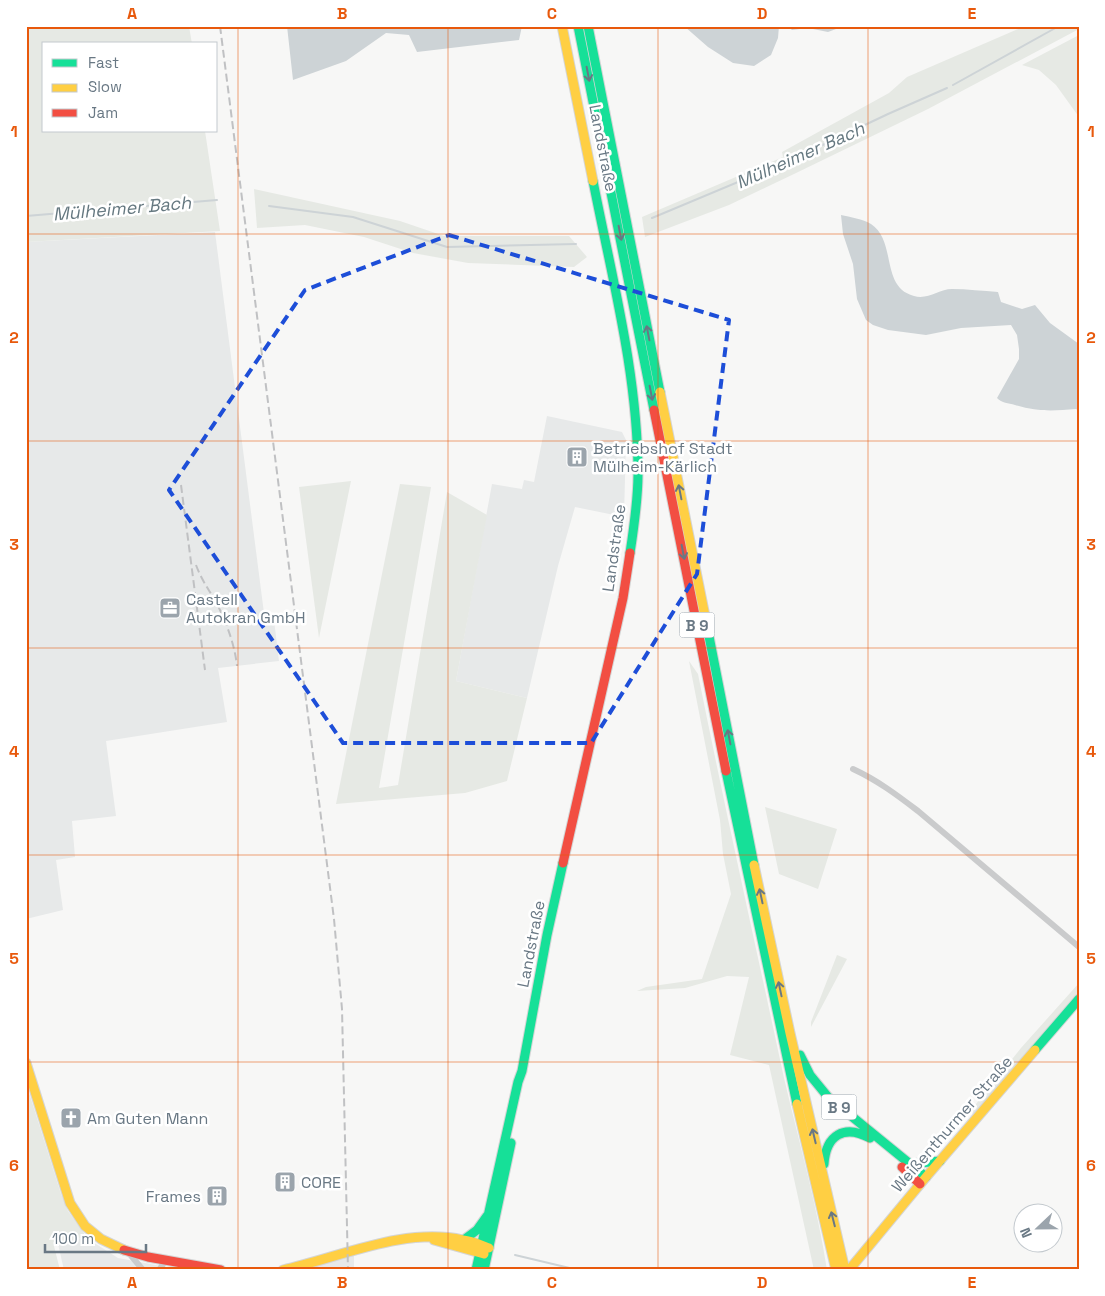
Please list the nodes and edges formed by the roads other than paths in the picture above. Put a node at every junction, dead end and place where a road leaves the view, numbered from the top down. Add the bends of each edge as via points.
1 (562, 26) edge
2 (578, 26) edge
3 (588, 26) edge
4 (854, 769) dead end
5 (1079, 947) edge
6 (1079, 999) edge
7 (790, 1033) junction
8 (26, 1063) edge
9 (522, 1071) junction
10 (940, 1161) junction
11 (910, 1164) junction
12 (923, 1180) junction
13 (824, 1183) junction
14 (490, 1213) junction
15 (429, 1238) junction
16 (465, 1239) junction
17 (127, 1251) junction
18 (485, 1251) junction
19 (166, 1260) junction
20 (835, 1267) edge
21 (143, 1270) edge
22 (159, 1270) edge
23 (165, 1270) edge
24 (221, 1270) edge
25 (282, 1270) edge
26 (476, 1270) edge
27 (484, 1270) edge
28 (847, 1270) edge

1 - 9 main road, Landstraße via 626,346 634,397 638,474 622,598 548,935
2 -> 20 main road, B 9 via 740,846
7 -> 3 main road, B 9
4 - 5 street via 918,811
6 - 10 main road, Weißenthurmer Straße
7 - 11 main road, B 9 via 806,1068 822,1090
13 -> 7 main road, B 9
8 - 17 main road via 70,1203 92,1232
9 - 14 main road
9 - 18 main road via 515,1128
10 - 11 main road
10 - 12 main road, Weißenthurmer Straße
11 - 12 main road, B 9
12 - 13 main road, B 9 via 871,1138 853,1131 838,1135 826,1149
12 - 28 main road, Weißenthurmer Straße
28 -> 13 main road, B 9
14 - 16 main road
14 - 18 main road
15 - 16 main road
15 - 18 main road
15 - 25 main road via 393,1241
16 - 18 main road
17 - 19 main road
17 - 21 street
18 - 26 main road
18 - 27 main road
19 - 22 street
19 - 23 street
19 - 24 main road

